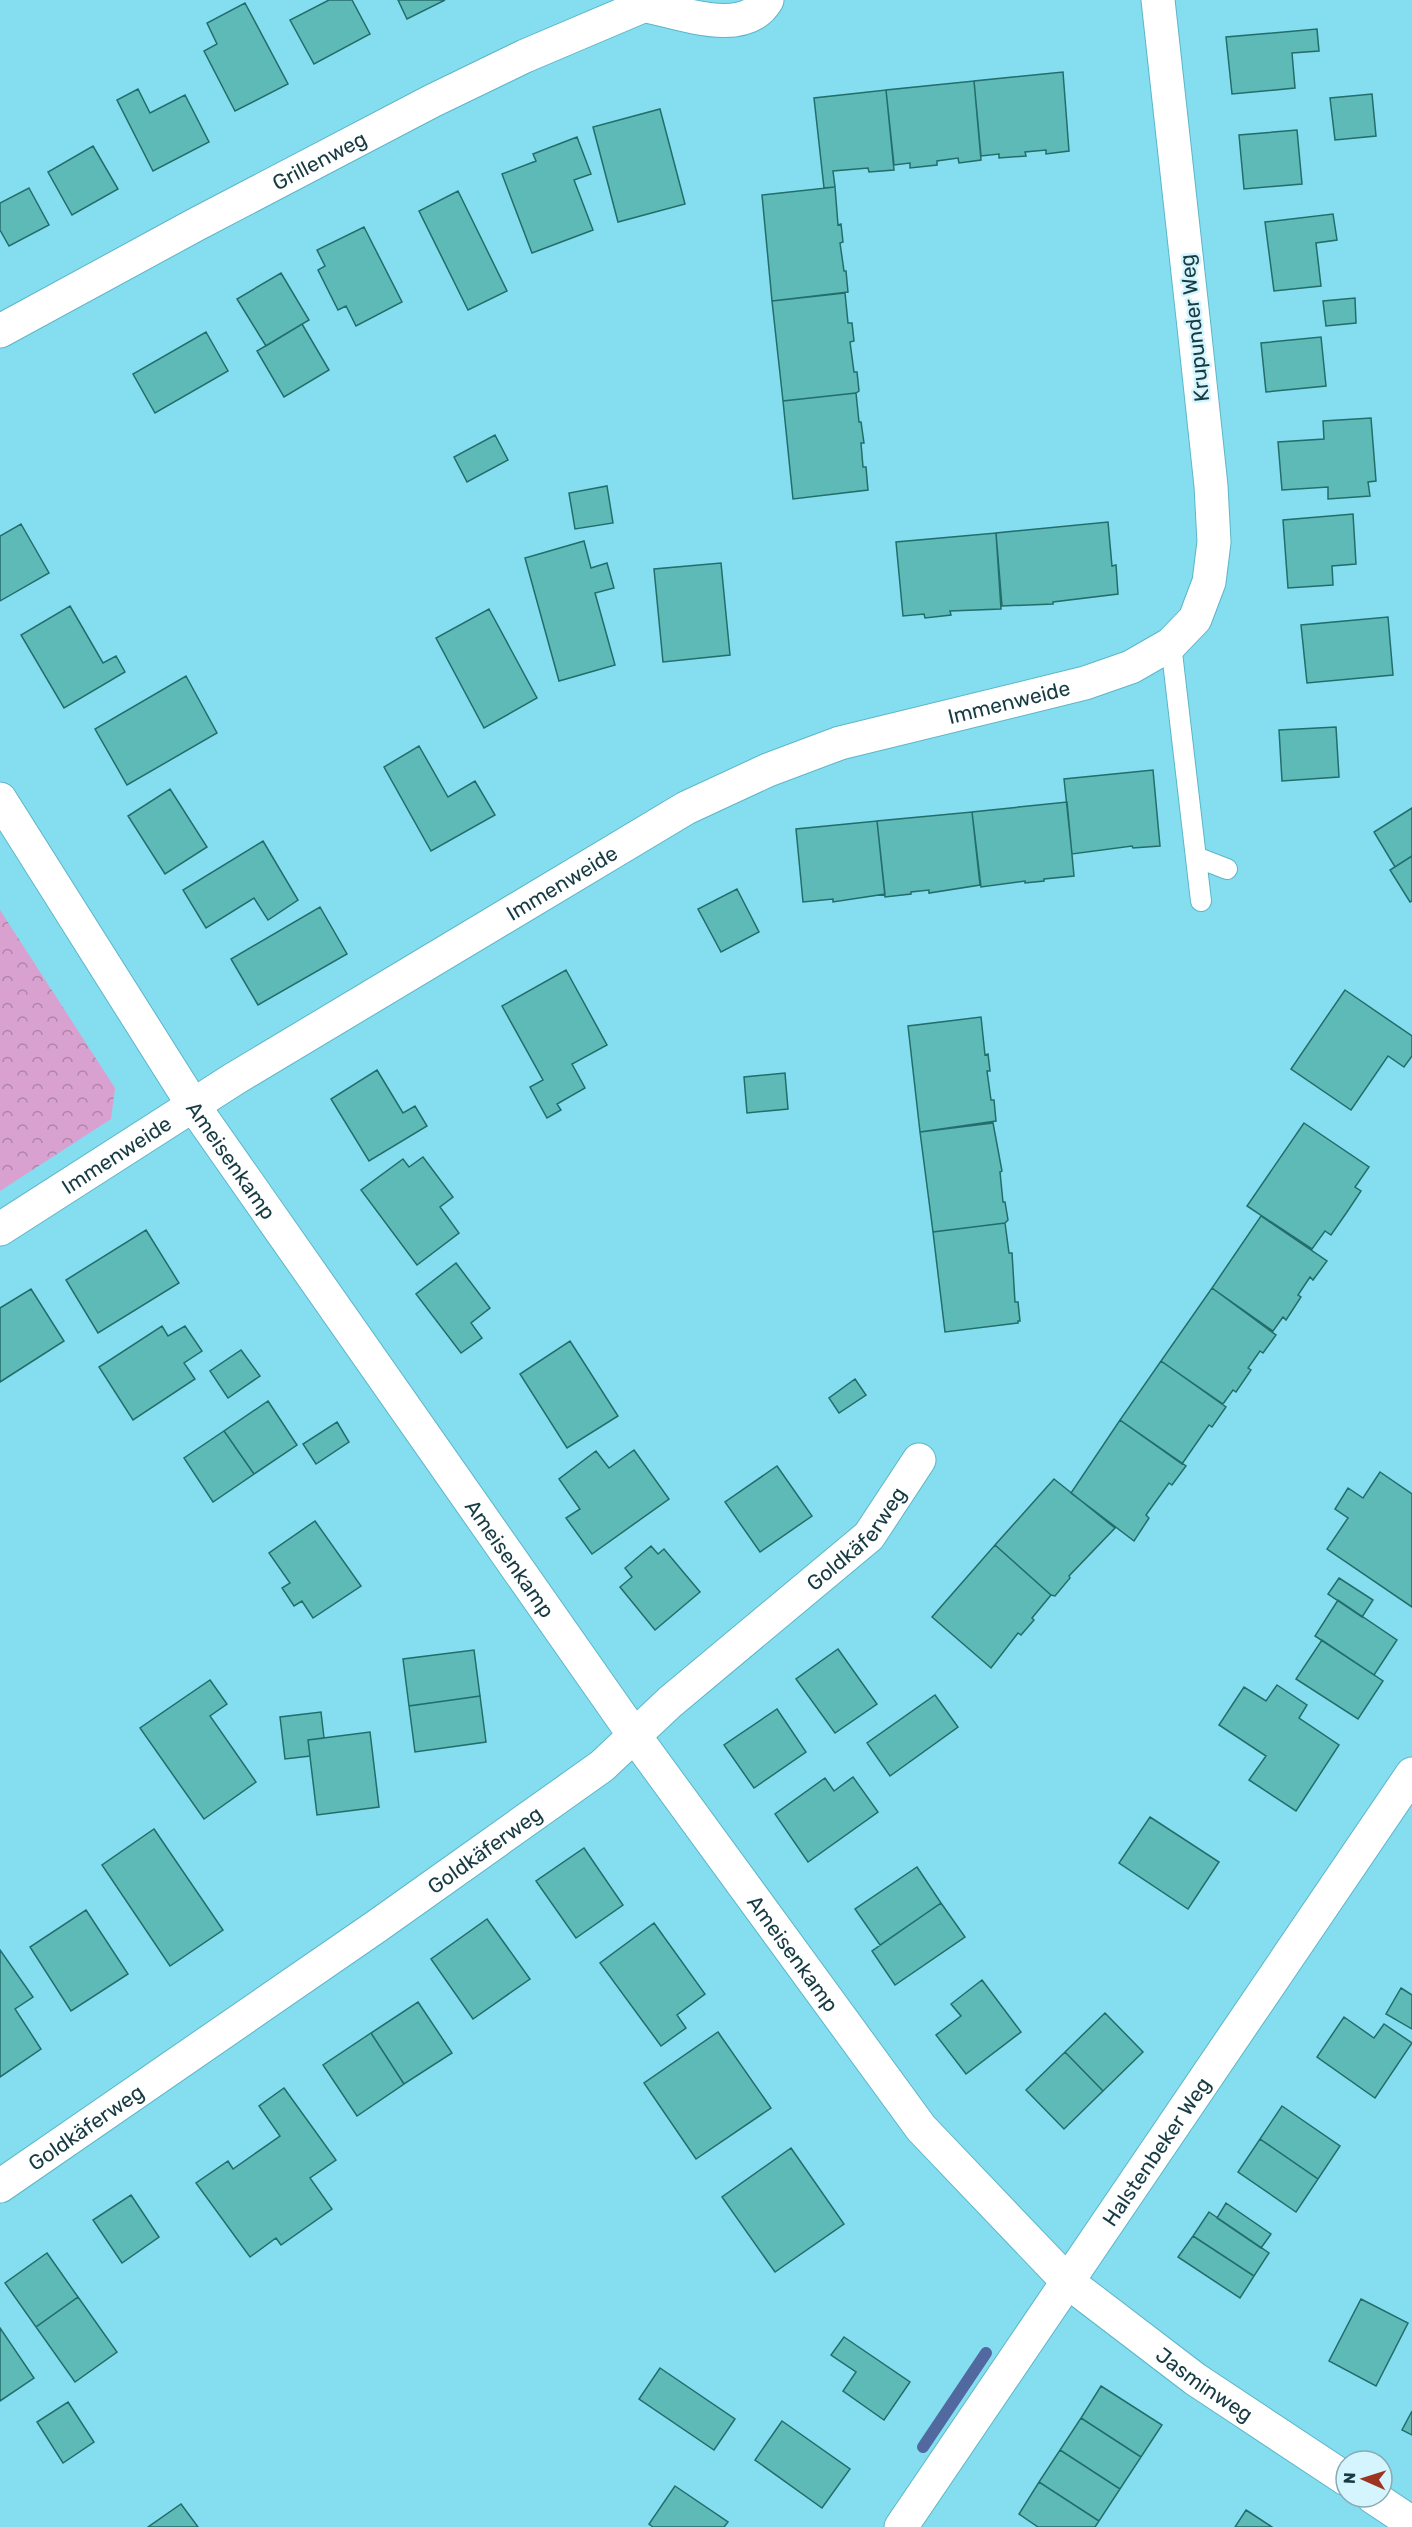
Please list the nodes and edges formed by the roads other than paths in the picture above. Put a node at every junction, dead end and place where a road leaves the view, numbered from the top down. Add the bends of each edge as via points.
1 (767, 0) edge
2 (1158, 0) edge
3 (652, 3) edge
4 (0, 331) edge
5 (1171, 644) junction
6 (0, 799) edge
7 (1196, 857) junction
8 (1227, 869) dead end
9 (1201, 901) dead end
10 (193, 1105) junction
11 (0, 1229) edge
12 (919, 1460) dead end
13 (634, 1734) junction
14 (1412, 1774) edge
15 (0, 2186) edge
16 (1068, 2282) junction
17 (1334, 2471) edge
18 (1391, 2509) edge
19 (1412, 2523) edge
20 (901, 2527) edge

1 - 3 street, Grillenweg via 757,14 739,21 714,20
2 - 5 street, Krupunder Weg via 1214,542 1209,582 1195,619
3 - 4 street, Grillenweg via 576,33 432,101
5 - 7 lane
5 - 10 street, Immenweide via 1131,667 1084,683 840,743 768,770 686,808
6 - 10 street, Ameisenkamp
7 - 8 lane
7 - 9 lane
10 - 11 street, Immenweide
10 - 13 street, Ameisenkamp
12 - 13 street, Goldkäferweg via 869,1536
13 - 15 street, Goldkäferweg via 602,1766 518,1826
13 - 16 street, Ameisenkamp via 921,2128
14 - 16 street, Halstenbeker Weg
16 - 17 street, Jasminweg via 1195,2379
16 - 20 street, Halstenbeker Weg
18 - 19 street

